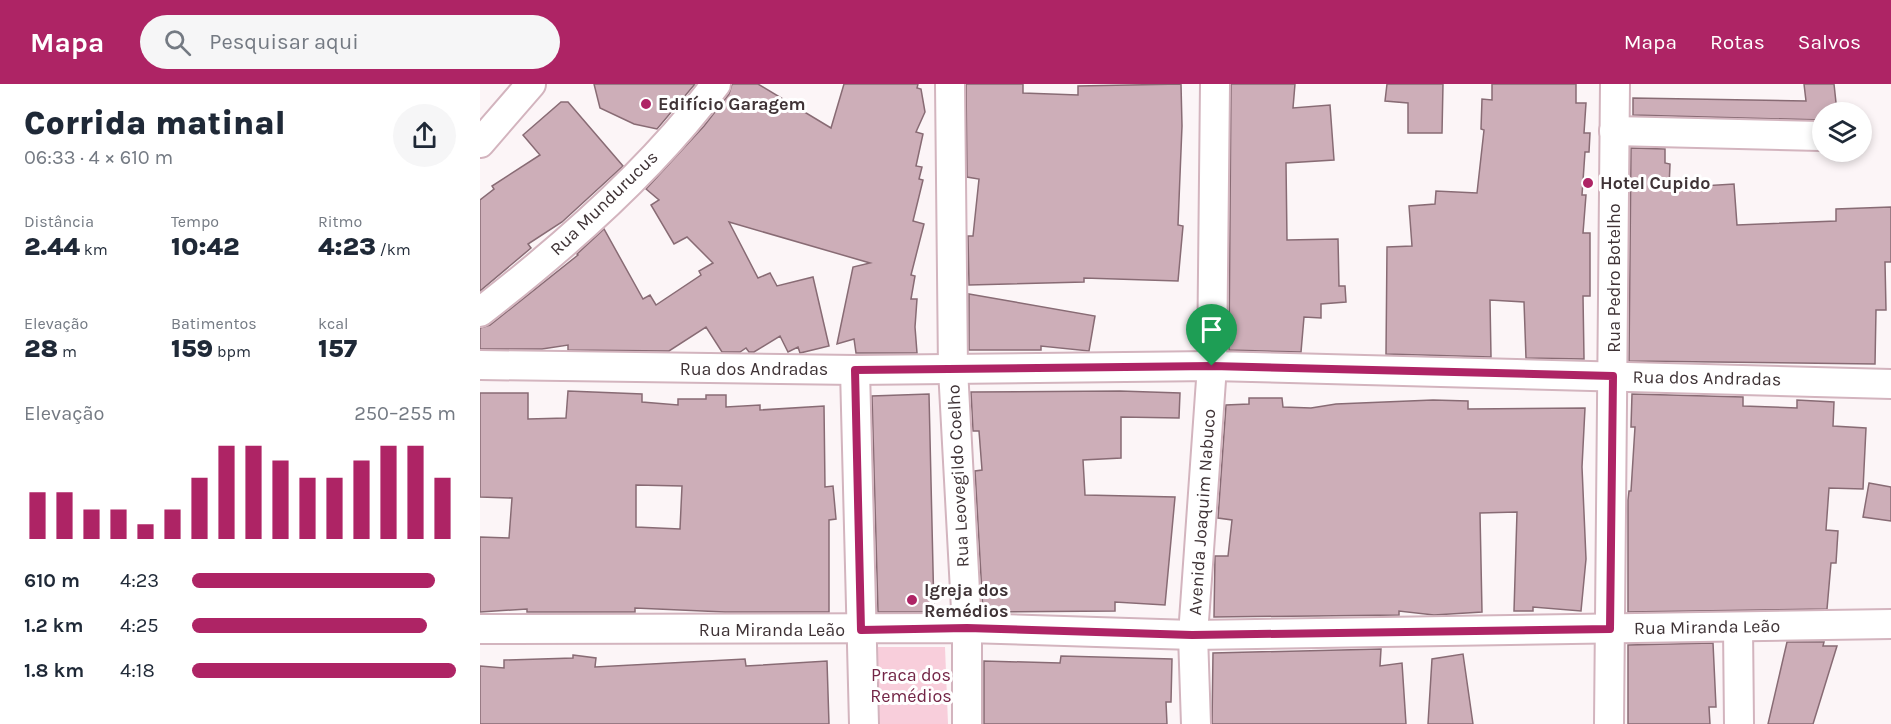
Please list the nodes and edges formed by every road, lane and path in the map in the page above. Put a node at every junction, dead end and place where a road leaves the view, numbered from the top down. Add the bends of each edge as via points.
1 (531, 84) edge
2 (716, 84) edge
3 (950, 84) edge
4 (1215, 84) edge
5 (1618, 89) edge
6 (1614, 131) junction
7 (1812, 136) edge
8 (480, 143) edge
9 (480, 312) edge
10 (480, 365) edge
11 (1212, 366) junction
12 (953, 369) junction
13 (855, 370) junction
14 (1613, 376) junction
15 (1891, 384) edge
16 (1891, 624) edge
17 (1738, 627) junction
18 (967, 628) junction
19 (480, 629) edge
20 (1610, 629) junction
21 (861, 630) junction
22 (1192, 635) junction
23 (864, 724) edge
24 (967, 724) edge
25 (1196, 724) edge
26 (1609, 724) edge
27 (1739, 724) edge

1 - 8 street
2 - 9 street, Rua Mundurucus via 696,111 591,221
3 - 12 street, Rua Leovegildo Coelho
4 - 11 street, Avenida Joaquim Nabuco
5 - 6 street, Rua Pedro Botelho
6 - 7 street
6 - 14 street, Rua Pedro Botelho
10 - 13 street, Rua dos Andradas
11 - 12 street, Rua dos Andradas
11 - 14 street, Rua dos Andradas
11 - 22 street, Avenida Joaquim Nabuco
12 - 13 street, Rua dos Andradas
12 - 18 street, Rua Leovegildo Coelho
13 - 21 street
14 - 15 street, Rua dos Andradas
14 - 20 street, Rua Pedro Botelho
16 - 17 street, Rua Miranda Leão
17 - 20 street, Rua Miranda Leão
17 - 27 street
18 - 21 street, Rua Miranda Leão
18 - 22 street, Rua Miranda Leão
18 - 24 street, Rua Leovegildo Coelho
19 - 21 street, Rua Miranda Leão
20 - 22 street, Rua Miranda Leão
20 - 26 street, Rua Pedro Botelho
21 - 23 street
22 - 25 street, Avenida Joaquim Nabuco

